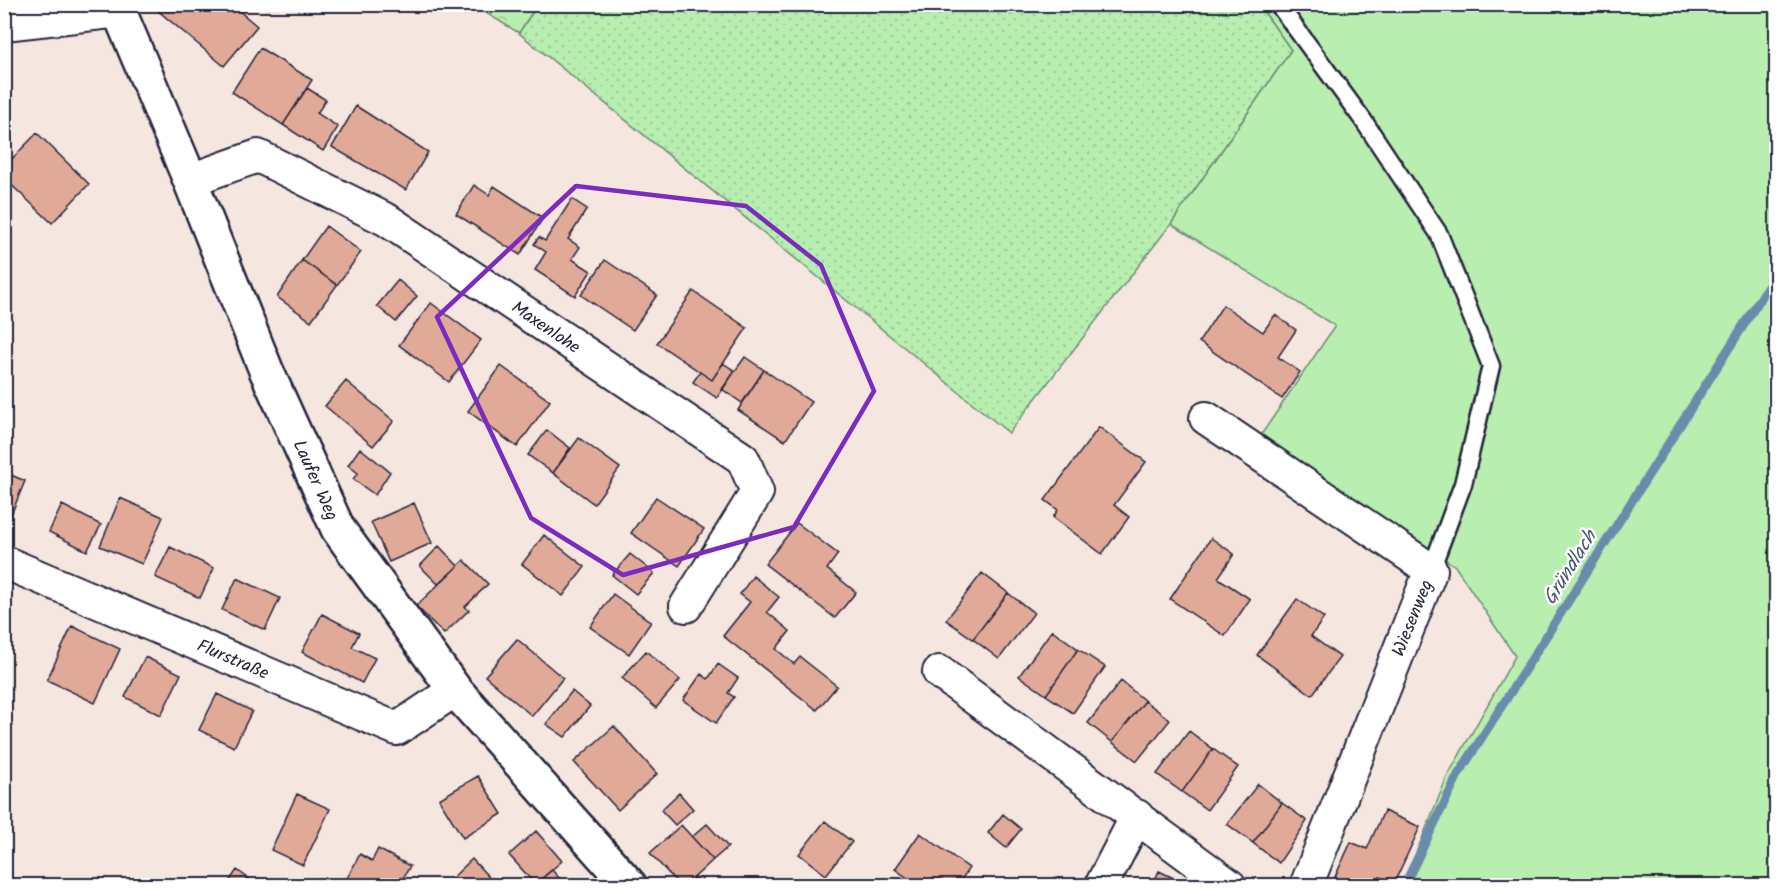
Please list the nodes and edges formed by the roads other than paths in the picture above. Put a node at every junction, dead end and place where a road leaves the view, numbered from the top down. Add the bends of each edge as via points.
1 (1278, 4) edge
2 (118, 8) edge
3 (4, 24) edge
4 (190, 180) junction
5 (1206, 418) dead end
6 (4, 561) edge
7 (1431, 570) junction
8 (686, 606) dead end
9 (939, 672) dead end
10 (455, 690) junction
11 (1137, 816) junction
12 (630, 885) edge
13 (1101, 885) edge
14 (1230, 885) edge
15 (1306, 885) edge

1 - 7 lane via 1363,120 1439,234 1491,366 1463,484
2 - 3 street
2 - 4 street, Laufer Weg
4 - 8 street, Maxenlohe via 258,156 387,220 743,459 757,492
4 - 10 street, Laufer Weg via 266,370 338,529
5 - 7 street, Wiesenweg
6 - 10 street, Flurstraße via 397,729
7 - 15 street, Wiesenweg
9 - 11 street
10 - 12 street, Laufer Weg
11 - 13 street
11 - 14 street

